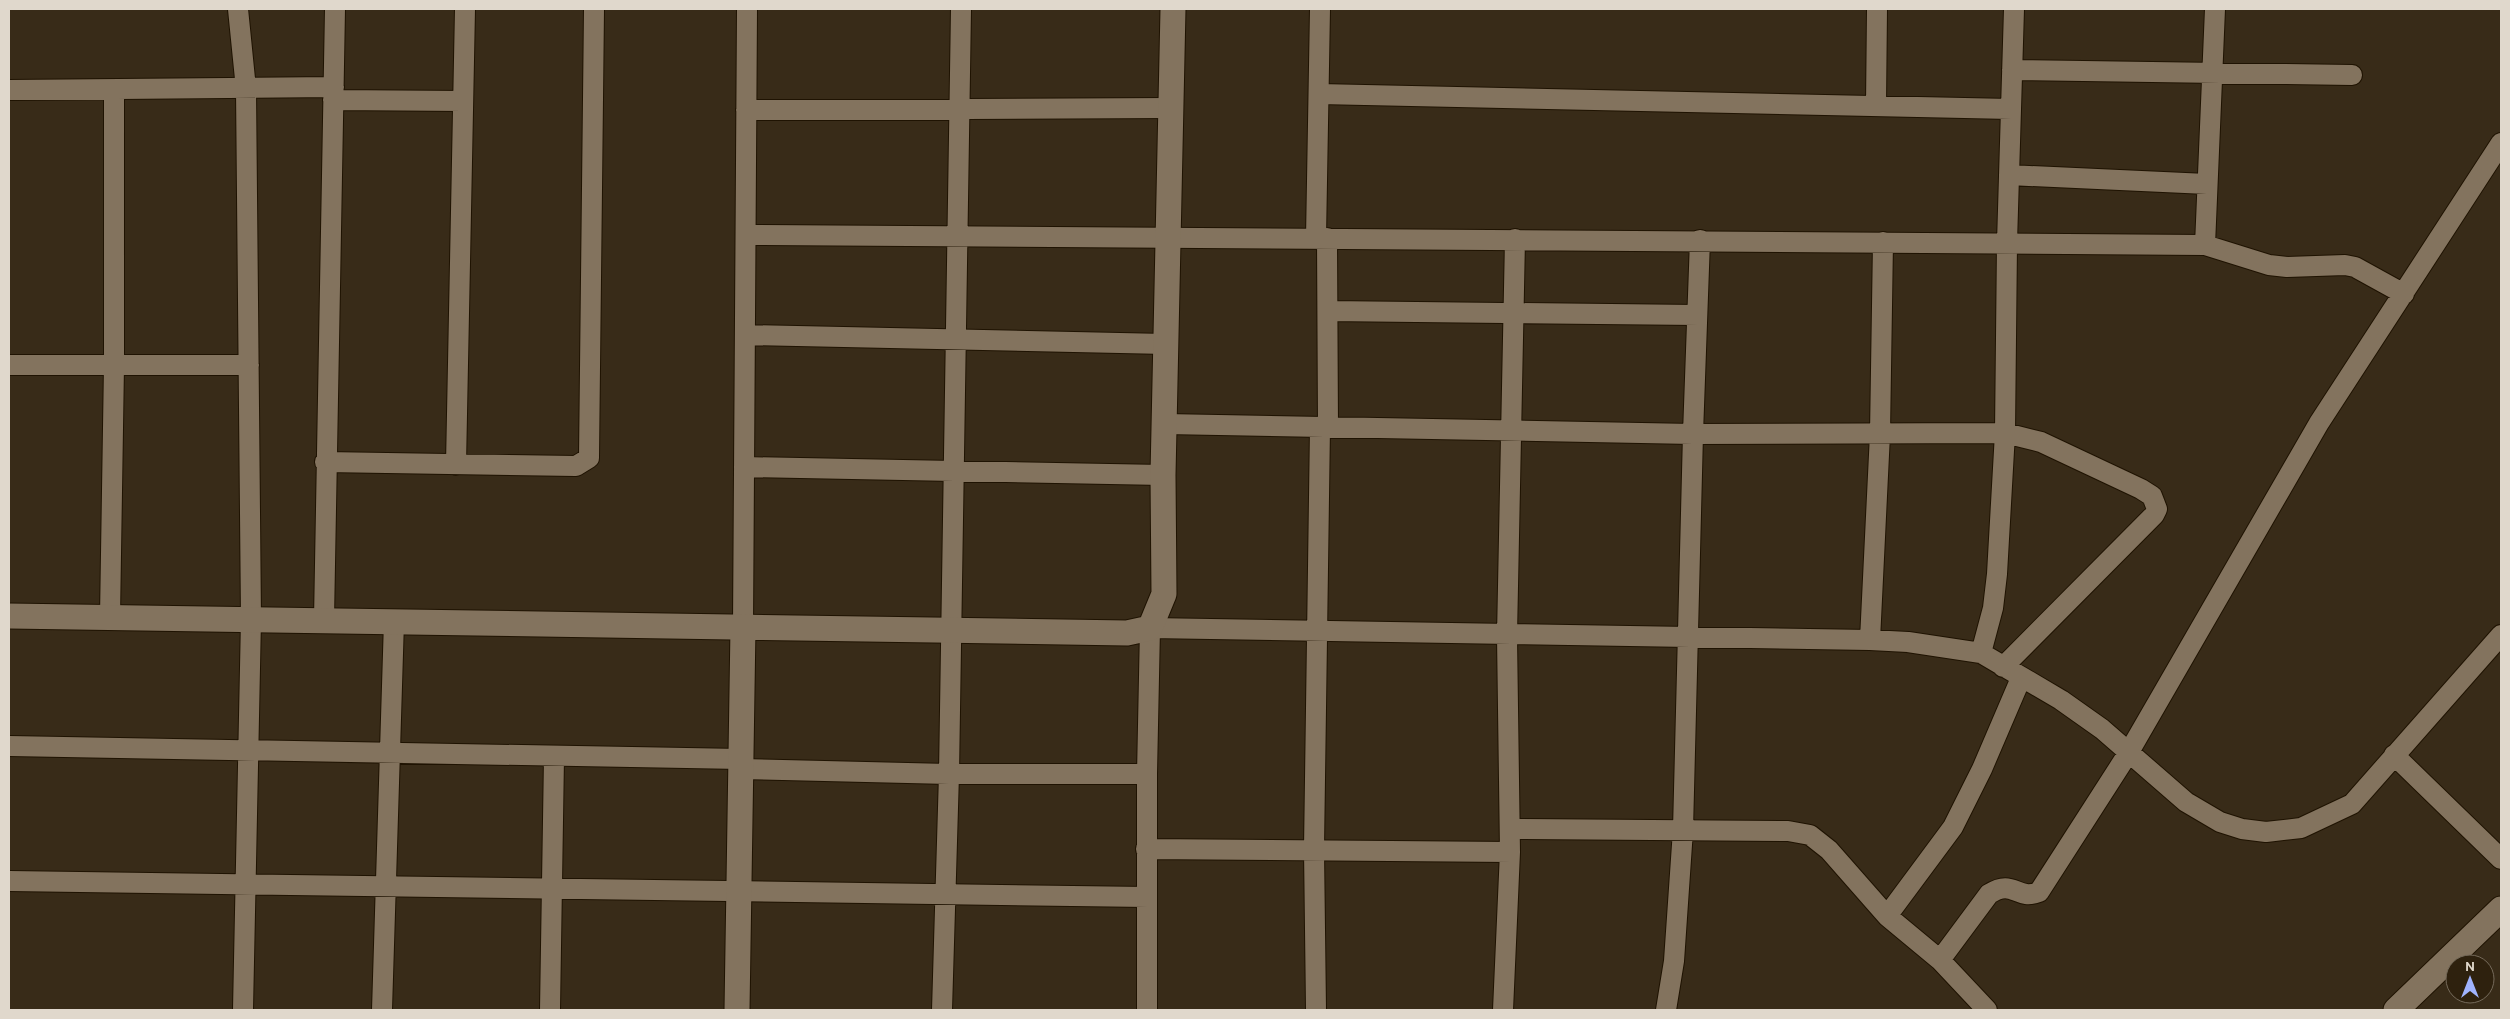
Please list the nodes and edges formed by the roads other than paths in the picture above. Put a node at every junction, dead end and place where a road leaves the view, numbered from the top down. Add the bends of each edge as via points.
1 (238, 9) edge
2 (335, 9) edge
3 (465, 9) edge
4 (594, 9) edge
5 (747, 9) edge
6 (961, 9) edge
7 (1173, 9) edge
8 (1320, 9) edge
9 (1877, 9) edge
10 (2014, 9) edge
11 (2215, 9) edge
12 (2012, 70) junction
13 (2214, 73) junction
14 (2352, 75) dead end
15 (246, 89) junction
16 (9, 90) edge
17 (114, 90) junction
18 (333, 93) junction
19 (1319, 94) junction
20 (464, 101) junction
21 (1876, 105) junction
22 (1171, 108) junction
23 (959, 109) junction
24 (2011, 109) junction
25 (746, 110) junction
26 (2501, 143) edge
27 (2008, 175) junction
28 (2207, 184) junction
29 (746, 235) junction
30 (957, 236) junction
31 (1169, 237) junction
32 (1322, 238) junction
33 (1515, 239) junction
34 (1700, 240) junction
35 (1883, 242) junction
36 (2007, 243) junction
37 (2205, 244) junction
38 (2404, 294) junction
39 (1328, 311) junction
40 (1512, 313) junction
41 (1697, 315) junction
42 (745, 335) junction
43 (955, 339) junction
44 (1166, 344) junction
45 (9, 365) edge
46 (114, 365) junction
47 (249, 365) junction
48 (1165, 424) junction
49 (1324, 427) junction
50 (1509, 429) junction
51 (2005, 432) junction
52 (1693, 434) junction
53 (1880, 434) junction
54 (325, 462) junction
55 (456, 465) junction
56 (744, 467) junction
57 (952, 471) junction
58 (1163, 475) junction
59 (9, 616) edge
60 (110, 617) junction
61 (251, 619) junction
62 (324, 620) junction
63 (394, 620) junction
64 (743, 627) junction
65 (1150, 628) junction
66 (1319, 630) junction
67 (949, 631) junction
68 (2501, 635) edge
69 (1507, 636) junction
70 (1688, 638) junction
71 (1870, 640) junction
72 (1981, 653) junction
73 (2004, 667) junction
74 (2021, 678) junction
75 (9, 746) edge
76 (248, 752) junction
77 (2129, 752) junction
78 (388, 753) junction
79 (2394, 755) junction
80 (554, 757) junction
81 (740, 764) junction
82 (949, 774) junction
83 (1147, 774) junction
84 (1510, 829) junction
85 (1682, 830) junction
86 (1146, 849) junction
87 (1314, 849) junction
88 (1510, 852) junction
89 (2501, 860) edge
90 (9, 881) edge
91 (245, 886) junction
92 (384, 887) junction
93 (552, 888) junction
94 (737, 891) junction
95 (944, 894) junction
96 (1147, 897) junction
97 (2501, 909) edge
98 (1887, 916) junction
99 (1940, 960) junction
100 (243, 1010) edge
101 (382, 1010) edge
102 (550, 1010) edge
103 (737, 1010) edge
104 (942, 1010) edge
105 (1147, 1010) edge
106 (1316, 1010) edge
107 (1503, 1010) edge
108 (1666, 1010) edge
109 (1987, 1010) edge
110 (2396, 1010) edge

1 - 15 street
2 - 18 street
3 - 20 street
4 - 55 street via 589,458 576,466
5 - 25 street
6 - 23 street
7 - 22 street
8 - 19 street
9 - 21 street
10 - 12 street
11 - 13 street
12 - 13 street
12 - 24 street
13 - 14 street
13 - 28 street
15 - 17 street
15 - 18 street
15 - 47 street
16 - 17 street
17 - 46 street
18 - 20 street
18 - 54 street
19 - 21 street
19 - 32 street
20 - 55 street
21 - 24 street
22 - 23 street
22 - 31 street
23 - 25 street
23 - 30 street
24 - 27 street
25 - 29 street
26 - 38 street
27 - 28 street
27 - 36 street
28 - 37 street
29 - 30 street
29 - 42 street
30 - 31 street
30 - 43 street
31 - 32 street
31 - 44 street
32 - 33 street
32 - 39 street
33 - 34 street
33 - 40 street
34 - 35 street
34 - 41 street
35 - 36 street
35 - 53 street
36 - 37 street
36 - 51 street
37 - 38 street via 2269,265 2355,267
38 - 77 street via 2319,423
39 - 40 street
39 - 49 street
40 - 41 street
40 - 50 street
41 - 52 street
42 - 43 street
42 - 56 street
43 - 44 street
43 - 57 street
44 - 48 street
45 - 46 street
46 - 47 street
46 - 60 street
47 - 61 street
48 - 49 street
48 - 58 street
49 - 50 street
49 - 66 street
50 - 52 street
50 - 69 street
51 - 53 street
51 - 72 street via 1997,574 1993,608
51 - 73 street via 2041,442 2140,489 2152,496 2157,509
52 - 53 street
52 - 70 street
53 - 71 street
54 - 55 street
54 - 62 street
56 - 57 street
56 - 64 street
57 - 58 street
57 - 67 street
58 - 65 street via 1164,594
59 - 60 street
60 - 61 street
61 - 62 street
61 - 76 street
62 - 63 street
63 - 64 street
63 - 78 street
64 - 67 street
64 - 81 street
65 - 66 street
65 - 67 street via 1127,633
65 - 83 street
66 - 69 street
66 - 87 street
67 - 82 street
68 - 79 street
69 - 70 street
69 - 84 street
70 - 71 street
70 - 85 street
71 - 72 street
72 - 73 street
73 - 74 street
74 - 77 street via 2061,700
74 - 98 street via 1953,827
75 - 76 street
76 - 78 street
76 - 91 street
77 - 79 street via 2186,802 2220,822 2266,832 2301,828 2352,804
77 - 99 street via 2040,892 2028,895 1999,887 1989,894
78 - 80 street
78 - 92 street
79 - 89 street
80 - 81 street
80 - 93 street
81 - 82 street
81 - 94 street
82 - 83 street
82 - 95 street
83 - 86 street
84 - 85 street
84 - 88 street
85 - 98 street via 1788,831 1810,835 1829,850
85 - 108 street via 1674,961
86 - 87 street
86 - 96 street
87 - 88 street
87 - 106 street
88 - 107 street
90 - 91 street
91 - 92 street
91 - 100 street
92 - 93 street
92 - 101 street
93 - 94 street
93 - 102 street
94 - 95 street
94 - 103 street
95 - 96 street
95 - 104 street
96 - 105 street
97 - 110 street
98 - 99 street
99 - 109 street

